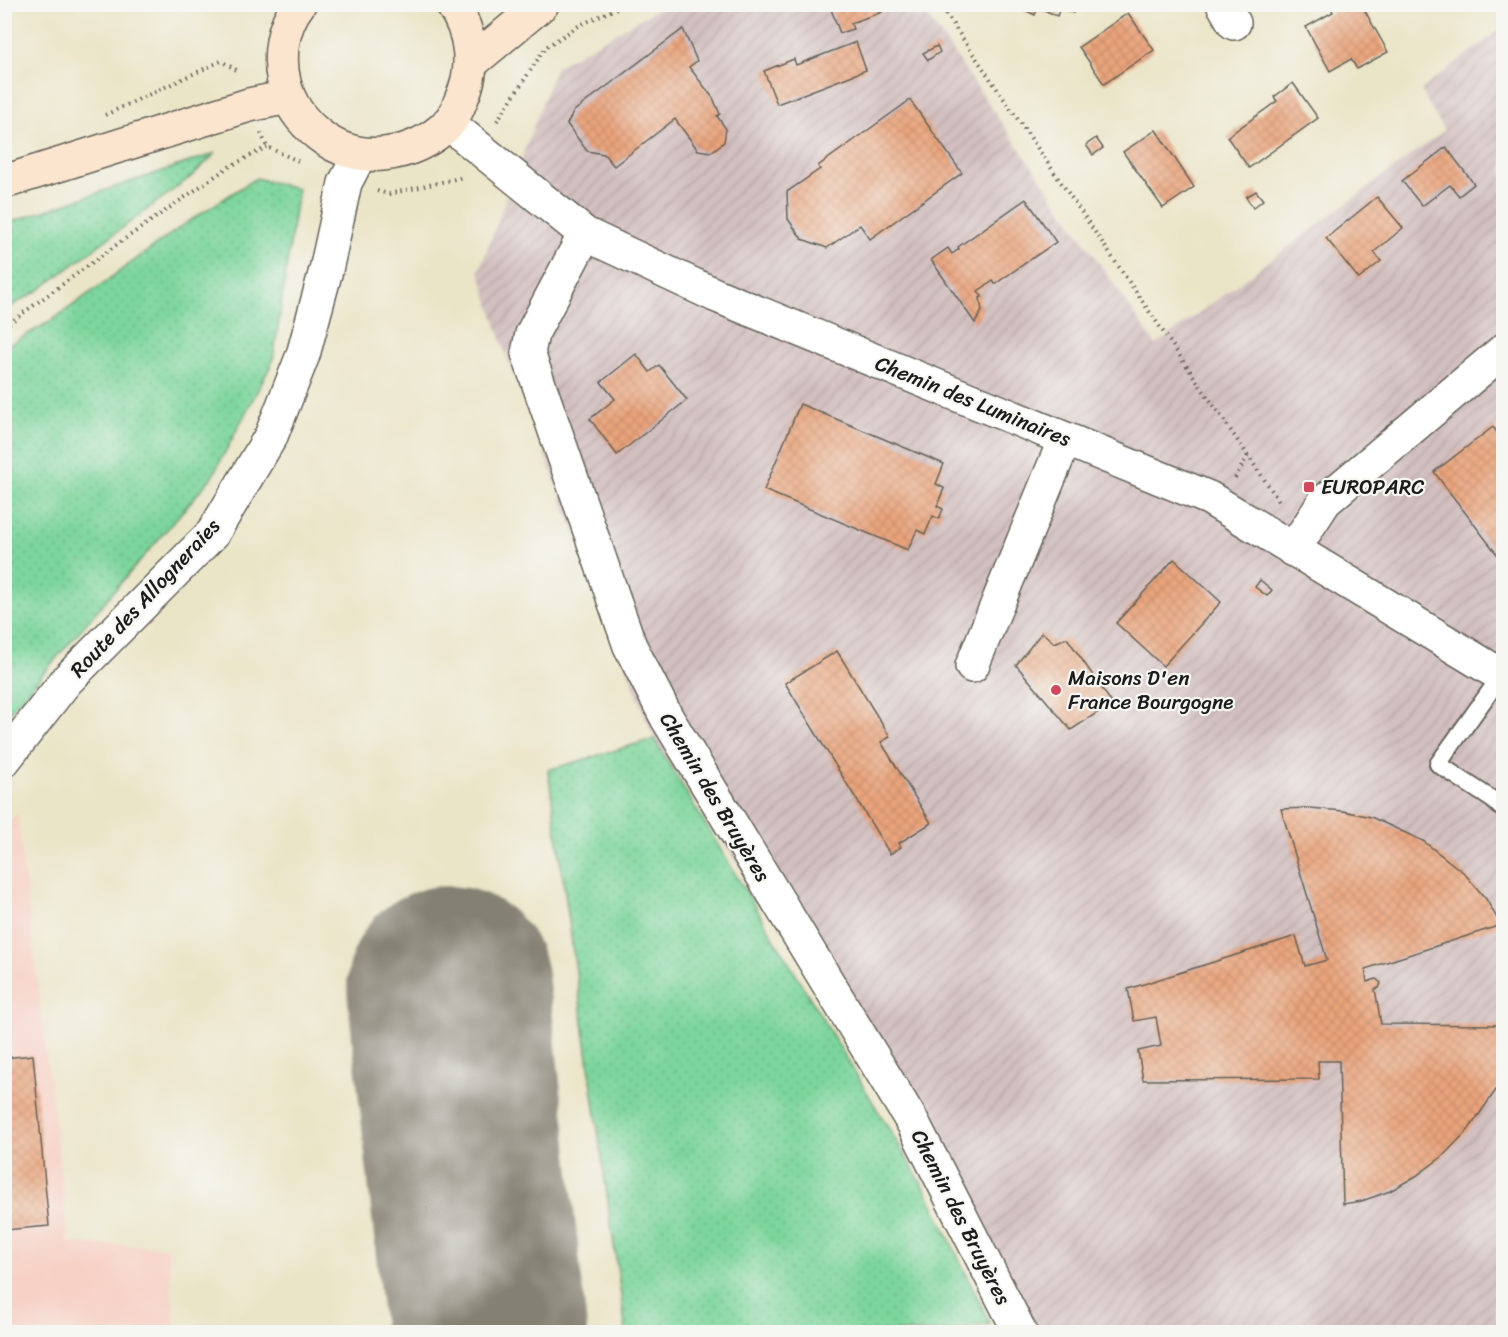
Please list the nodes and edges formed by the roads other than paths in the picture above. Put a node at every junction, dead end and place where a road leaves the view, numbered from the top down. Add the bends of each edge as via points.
1 (299, 4) edge
2 (452, 4) edge
3 (542, 4) edge
4 (471, 63) junction
5 (288, 97) junction
6 (448, 123) junction
7 (360, 154) junction
8 (4, 182) edge
9 (585, 234) junction
10 (1503, 350) edge
11 (1065, 439) junction
12 (1293, 550) junction
13 (972, 666) dead end
14 (1503, 675) edge
15 (4, 760) edge
16 (1503, 810) edge
17 (1020, 1332) edge

1 - 5 street via 283,39 280,68
2 - 4 street via 469,39
3 - 4 street
4 - 6 street via 467,87
5 - 7 street via 305,124 330,144
5 - 8 street via 249,105
6 - 7 street via 418,145 390,154
6 - 9 street, Chemin des Luminaires
7 - 15 street, Route des Allogneraies via 345,183 303,355 271,436 213,533 66,681
9 - 11 street, Chemin des Luminaires via 715,295
9 - 17 street, Chemin des Bruyères via 532,334 528,353 630,646 667,718 914,1123
10 - 12 street via 1326,501
11 - 12 street, Chemin des Luminaires via 1209,498
11 - 13 street
12 - 14 street, Chemin des Luminaires
14 - 16 lane via 1438,764

